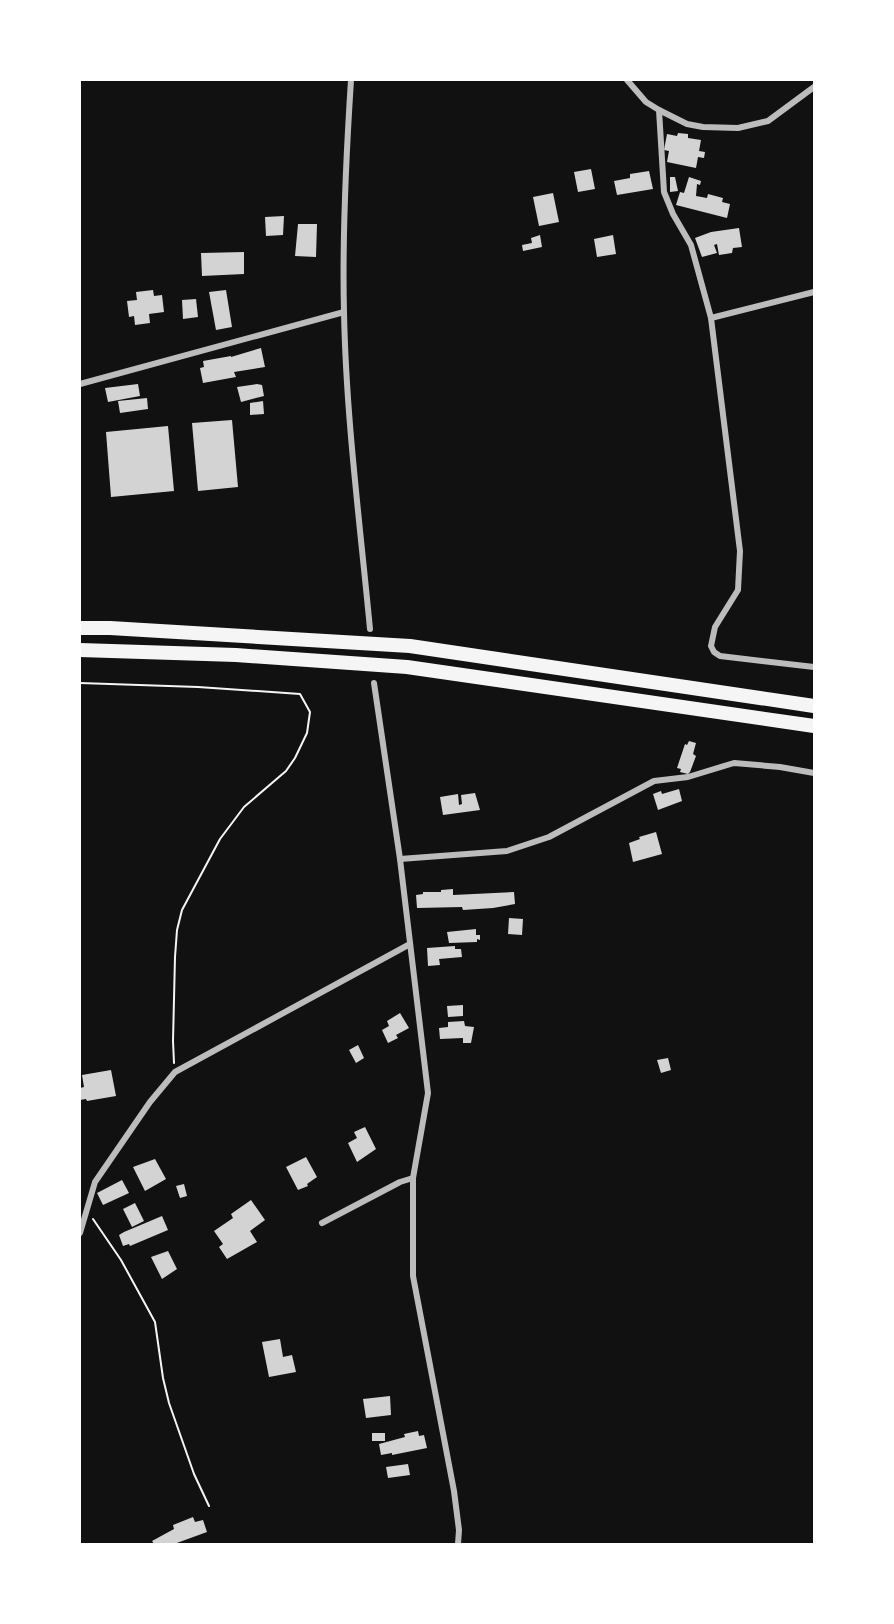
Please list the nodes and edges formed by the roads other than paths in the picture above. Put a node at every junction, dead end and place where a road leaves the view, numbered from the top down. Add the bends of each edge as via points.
1 (351, 80) edge
2 (627, 80) edge
3 (814, 87) edge
4 (659, 110) junction
5 (814, 292) edge
6 (344, 312) junction
7 (711, 318) junction
8 (80, 384) edge
9 (80, 628) edge
10 (369, 629) dead end
11 (80, 650) edge
12 (814, 667) edge
13 (374, 683) dead end
14 (814, 706) edge
15 (814, 726) edge
16 (814, 773) edge
17 (400, 859) junction
18 (410, 944) junction
19 (412, 1178) junction
20 (322, 1223) dead end
21 (80, 1233) edge
22 (458, 1545) edge

1 - 6 street via 345,177
2 - 4 street via 646,102
3 - 4 street via 768,121 738,128 687,124
4 - 7 street via 664,192 691,244
5 - 7 street
6 - 8 street
6 - 10 street
7 - 12 street via 740,551 738,591 715,627 711,646 720,656
9 - 14 highway via 410,646
11 - 15 highway via 236,655 407,667
13 - 17 street
16 - 17 street via 734,763 688,777 654,781 549,837 507,851
17 - 18 street
18 - 19 street via 428,1093
18 - 21 street via 175,1072 95,1182
19 - 20 street
19 - 22 street via 413,1276 453,1491

